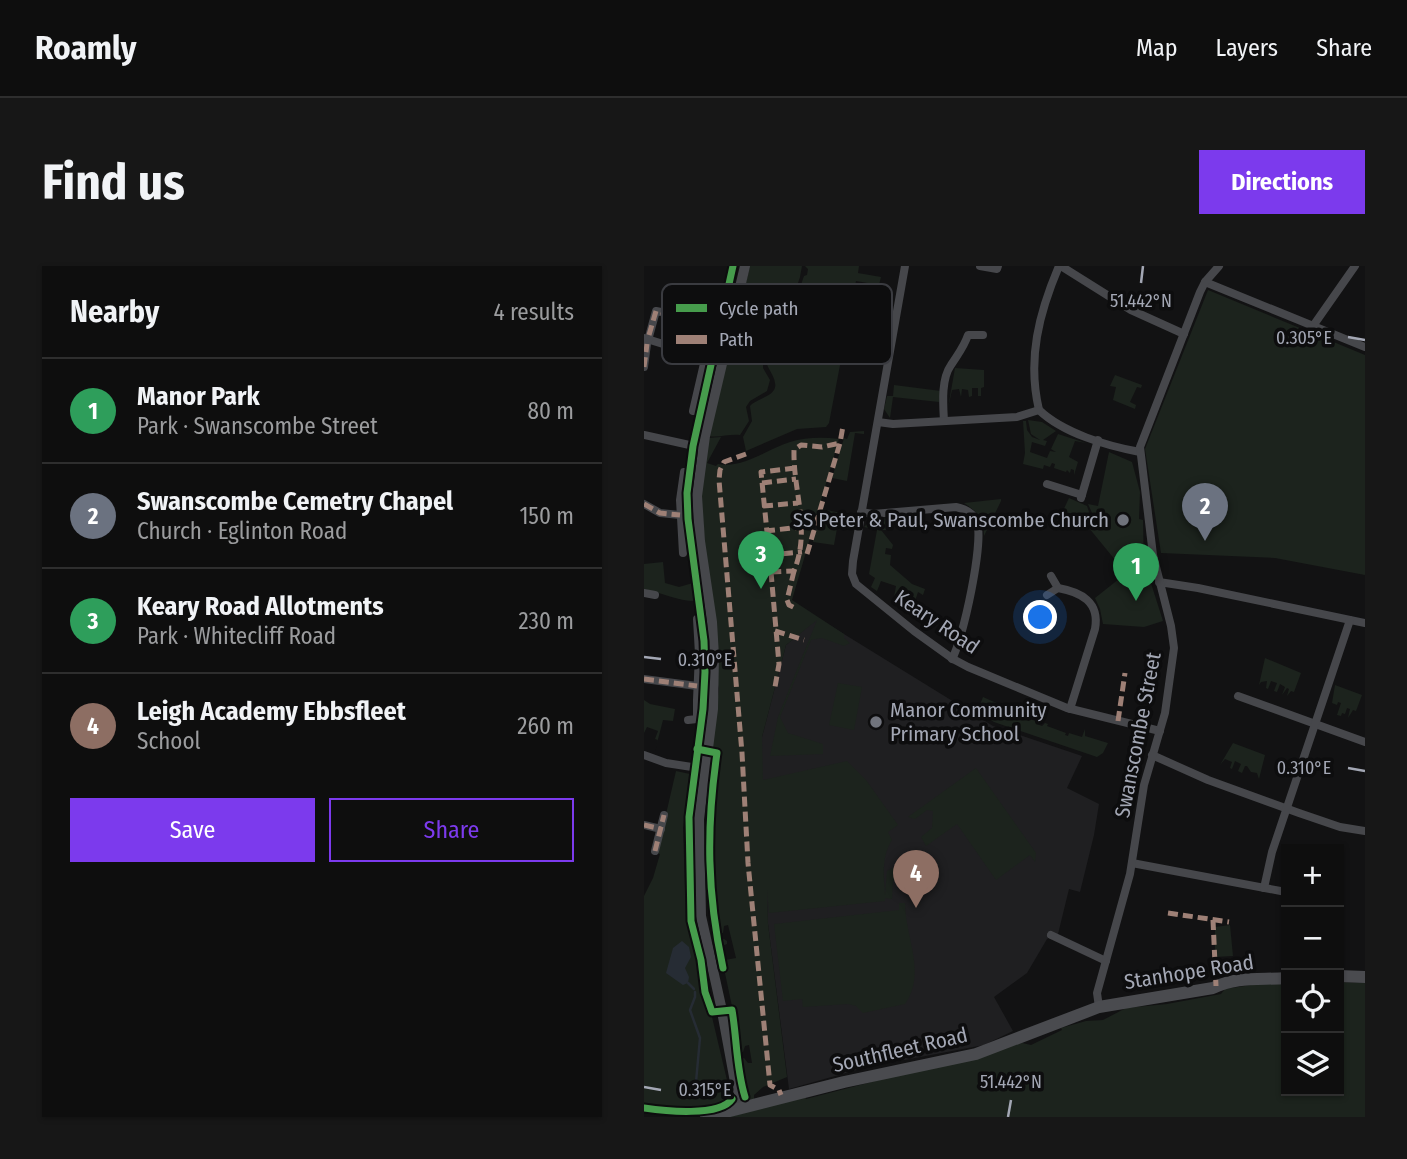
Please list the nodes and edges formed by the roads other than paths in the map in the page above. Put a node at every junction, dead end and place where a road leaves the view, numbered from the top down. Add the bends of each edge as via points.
1 (745, 266) edge
2 (905, 266) edge
3 (980, 266) edge
4 (998, 266) edge
5 (1060, 266) edge
6 (1219, 266) edge
7 (1354, 266) edge
8 (1205, 282) junction
9 (741, 284) edge
10 (662, 312) edge
11 (1313, 326) junction
12 (1184, 334) junction
13 (892, 335) edge
14 (983, 335) dead end
15 (646, 339) edge
16 (1365, 347) edge
17 (703, 364) edge
18 (722, 364) edge
19 (887, 364) edge
20 (644, 368) edge
21 (1039, 410) junction
22 (693, 411) dead end
23 (944, 421) junction
24 (878, 422) junction
25 (644, 435) edge
26 (1098, 440) junction
27 (703, 448) junction
28 (1140, 452) junction
29 (684, 472) dead end
30 (1047, 484) dead end
31 (1095, 489) dead end
32 (1082, 493) junction
33 (644, 504) edge
34 (861, 512) junction
35 (680, 515) junction
36 (683, 553) dead end
37 (1051, 576) dead end
38 (1159, 582) junction
39 (1058, 588) junction
40 (644, 593) edge
41 (655, 595) dead end
42 (1047, 595) dead end
43 (697, 619) dead end
44 (1350, 620) junction
45 (1365, 623) edge
46 (952, 659) junction
47 (644, 679) edge
48 (697, 686) junction
49 (1238, 696) dead end
50 (1070, 709) junction
51 (688, 720) dead end
52 (1314, 724) junction
53 (1160, 731) junction
54 (1365, 742) edge
55 (644, 755) edge
56 (1152, 755) junction
57 (705, 769) junction
58 (1288, 808) junction
59 (664, 815) dead end
60 (644, 825) edge
61 (661, 829) junction
62 (1365, 831) edge
63 (655, 850) dead end
64 (1132, 863) junction
65 (1264, 888) junction
66 (1281, 891) edge
67 (1051, 935) dead end
68 (1107, 961) junction
69 (1344, 976) edge
70 (1365, 977) edge
71 (1281, 978) edge
72 (1099, 1007) junction
73 (740, 1109) junction
74 (706, 1117) edge

1 - 9 street
2 - 13 street, Keary Road
3 - 4 street
5 - 12 street via 1137,313
5 - 21 street via 1044,304 1035,345
6 - 8 street
7 - 11 street
8 - 11 street
8 - 12 street
10 - 15 street via 656,311
11 - 16 street
12 - 28 street
14 - 23 street via 968,335 949,367
15 - 20 street
17 - 22 street
18 - 27 street
19 - 24 street, Keary Road
21 - 23 street via 1019,417
21 - 26 street via 1056,423
23 - 24 street
24 - 34 street, Keary Road
25 - 27 street
26 - 28 street
26 - 32 street
27 - 57 street via 697,505 714,656
28 - 38 street, Swanscombe Street
29 - 35 street
30 - 32 street
31 - 32 street
33 - 35 street via 660,513
34 - 46 street, Keary Road via 852,563 856,584
34 - 46 street via 956,507 974,516 978,542 965,622
35 - 36 street
37 - 39 street
38 - 44 street
38 - 53 street, Swanscombe Street via 1174,648
39 - 42 street
39 - 50 street via 1086,598 1097,618
40 - 41 street
43 - 48 street
44 - 45 street
44 - 52 street
46 - 50 street, Keary Road
47 - 48 street
48 - 51 street via 697,719
49 - 52 street
50 - 53 street, Keary Road
52 - 54 street
52 - 58 street
53 - 56 street, Swanscombe Street
55 - 57 street
56 - 58 street
56 - 64 street, Swanscombe Street
57 - 73 street via 699,827 701,916
58 - 62 street
58 - 65 street
59 - 61 street
60 - 61 street
61 - 63 street
64 - 65 street
64 - 68 street, Swanscombe Street
65 - 66 street
67 - 68 street
68 - 72 street, Swanscombe Street via 1097,993
69 - 70 main road
71 - 72 main road, Stanhope Road via 1225,982 1214,988
72 - 73 main road, Southfleet Road via 976,1054
73 - 74 main road, Southfleet Road

